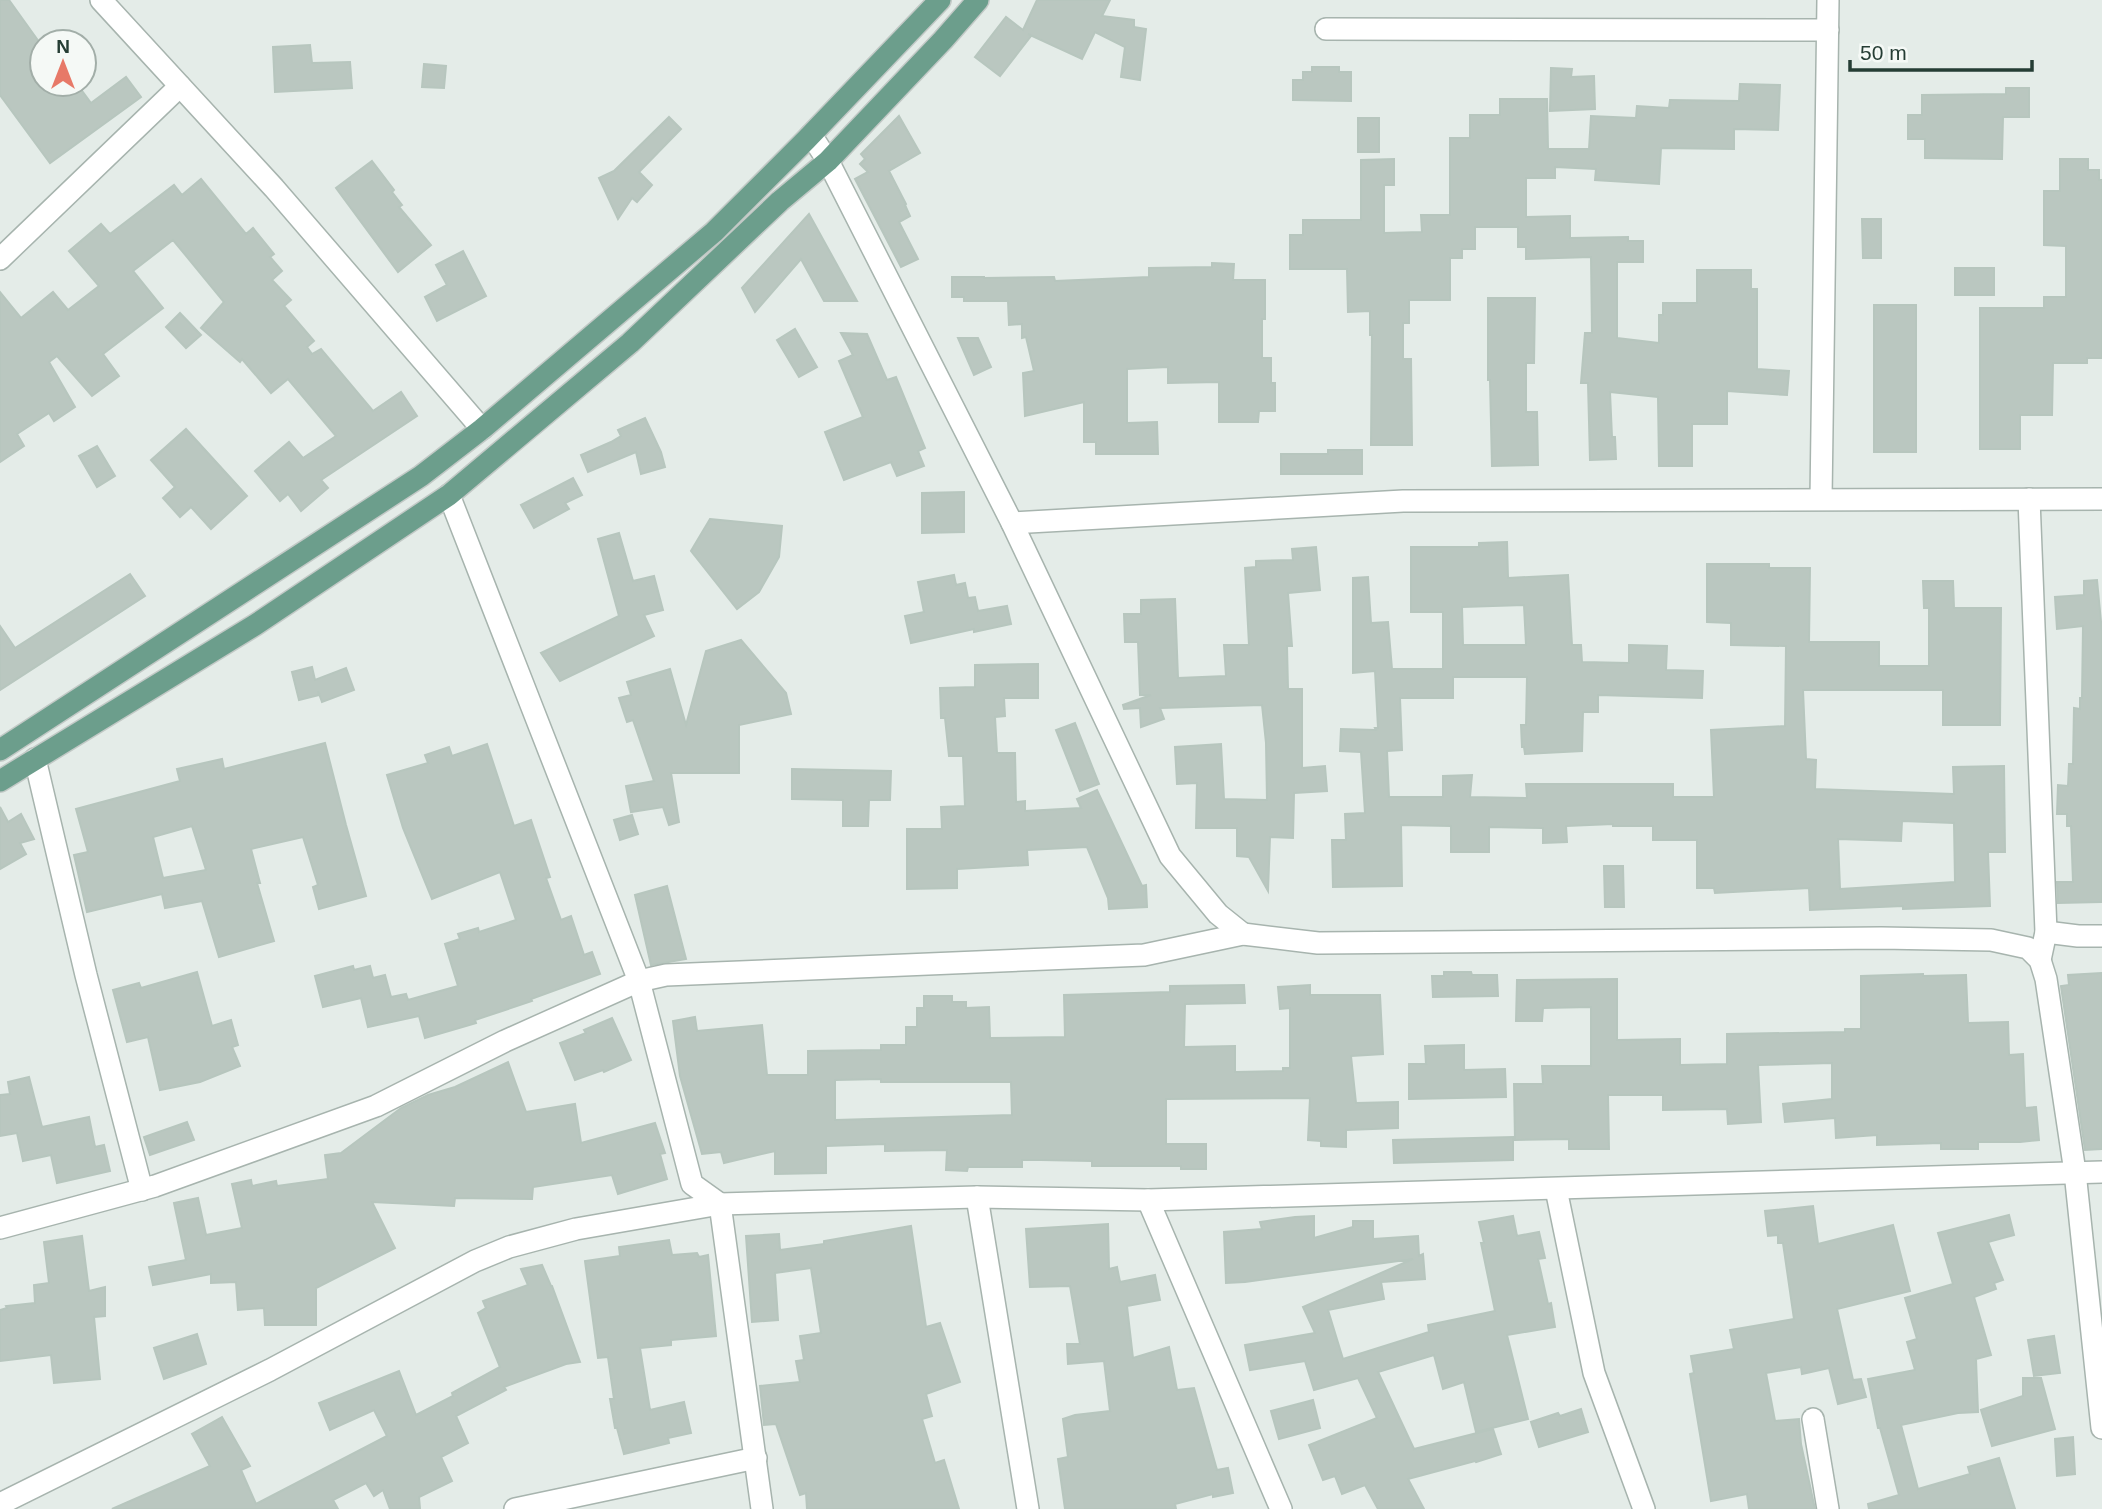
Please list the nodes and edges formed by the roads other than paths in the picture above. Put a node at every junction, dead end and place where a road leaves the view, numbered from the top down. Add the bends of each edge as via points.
1 (101, 0) edge
2 (940, 0) edge
3 (978, 0) edge
4 (1828, 0) edge
5 (1326, 29) dead end
6 (1828, 30) junction
7 (180, 86) junction
8 (811, 135) junction
9 (828, 161) junction
10 (0, 259) edge
11 (482, 429) junction
12 (449, 495) junction
13 (1821, 499) junction
14 (2029, 499) junction
15 (2102, 499) edge
16 (1012, 523) junction
17 (0, 750) edge
18 (35, 759) junction
19 (0, 781) edge
20 (2046, 932) junction
21 (1243, 934) junction
22 (2102, 936) edge
23 (2040, 960) junction
24 (639, 981) junction
25 (2075, 1172) junction
26 (2102, 1172) edge
27 (1556, 1189) junction
28 (142, 1190) junction
29 (977, 1197) junction
30 (1148, 1199) junction
31 (720, 1204) junction
32 (0, 1228) edge
33 (1814, 1419) dead end
34 (2102, 1428) edge
35 (756, 1458) junction
36 (0, 1504) edge
37 (515, 1509) edge
38 (762, 1509) edge
39 (1028, 1509) edge
40 (1281, 1509) edge
41 (1644, 1509) edge
42 (1828, 1509) edge

1 - 7 street
2 - 8 main road
3 - 9 main road
4 - 6 street
5 - 6 street
6 - 13 street
7 - 10 street
7 - 11 street
8 - 9 street
8 - 11 main road via 714,232
9 - 12 main road via 630,343
9 - 16 street
11 - 17 main road via 421,476
12 - 18 main road via 256,625
12 - 24 street
13 - 14 street
13 - 16 street via 1403,501
14 - 15 street
14 - 20 street
16 - 21 street via 1170,856 1218,914
18 - 19 main road
18 - 28 street
20 - 22 street
20 - 23 street
21 - 23 street via 1318,943 1991,940 2028,948
21 - 24 street via 1144,955 666,975
23 - 25 street
24 - 28 street via 376,1106
24 - 31 street via 692,1184
25 - 26 street
25 - 27 street
25 - 34 street
27 - 30 street
27 - 41 street via 1594,1373
28 - 32 street
29 - 30 street
29 - 31 street
29 - 39 street
30 - 40 street
31 - 35 street
31 - 36 street via 576,1229 475,1261 270,1370
33 - 42 street
35 - 37 street
35 - 38 street

